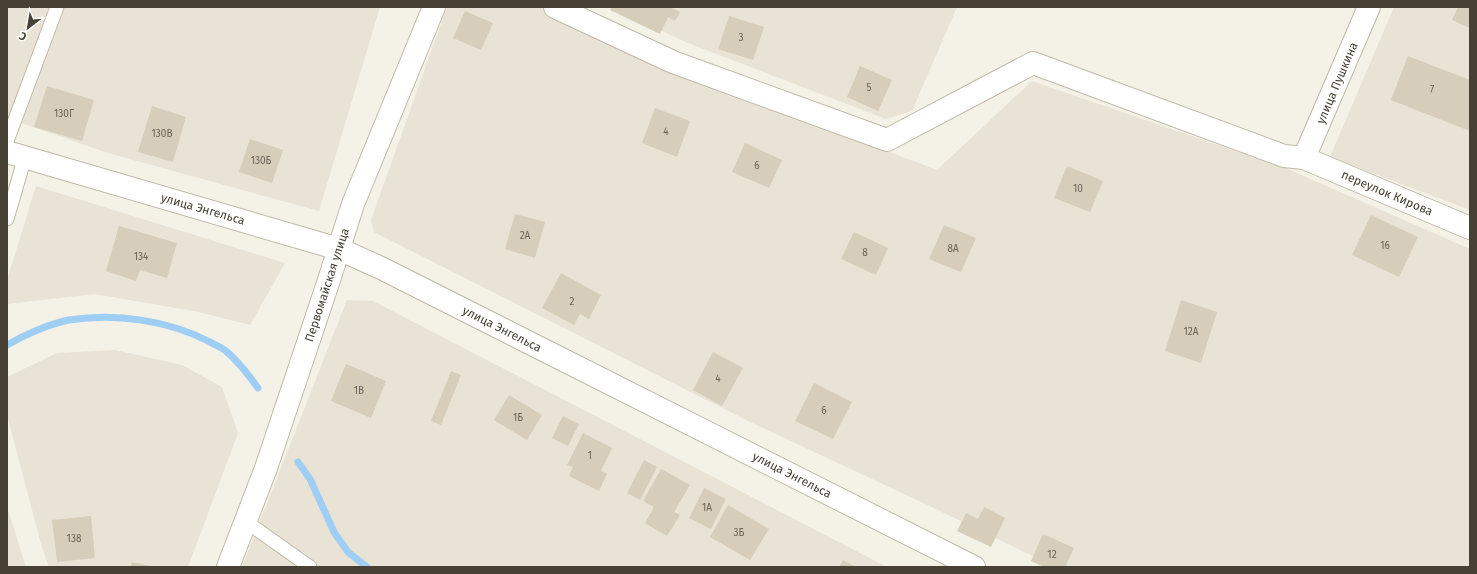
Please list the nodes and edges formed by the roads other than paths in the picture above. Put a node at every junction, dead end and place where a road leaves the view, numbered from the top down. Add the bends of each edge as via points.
1 (57, 7) edge
2 (434, 7) edge
3 (555, 7) edge
4 (1369, 7) edge
5 (7, 141) edge
6 (16, 155) edge
7 (1304, 158) junction
8 (7, 219) edge
9 (1470, 228) edge
10 (339, 249) junction
11 (245, 521) junction
12 (228, 567) edge
13 (310, 567) edge
14 (974, 567) edge

1 - 5 lane
2 - 10 street, Первомайская улица via 353,204
3 - 7 street, переулок Кирова via 673,62 887,140 1033,63 1284,156
4 - 7 street, улица Пушкина
6 - 8 lane
6 - 10 street, улица Энгельса
7 - 9 street, переулок Кирова
10 - 11 street, Первомайская улица via 268,461
10 - 14 street, улица Энгельса
11 - 12 street, Первомайская улица
11 - 13 lane

